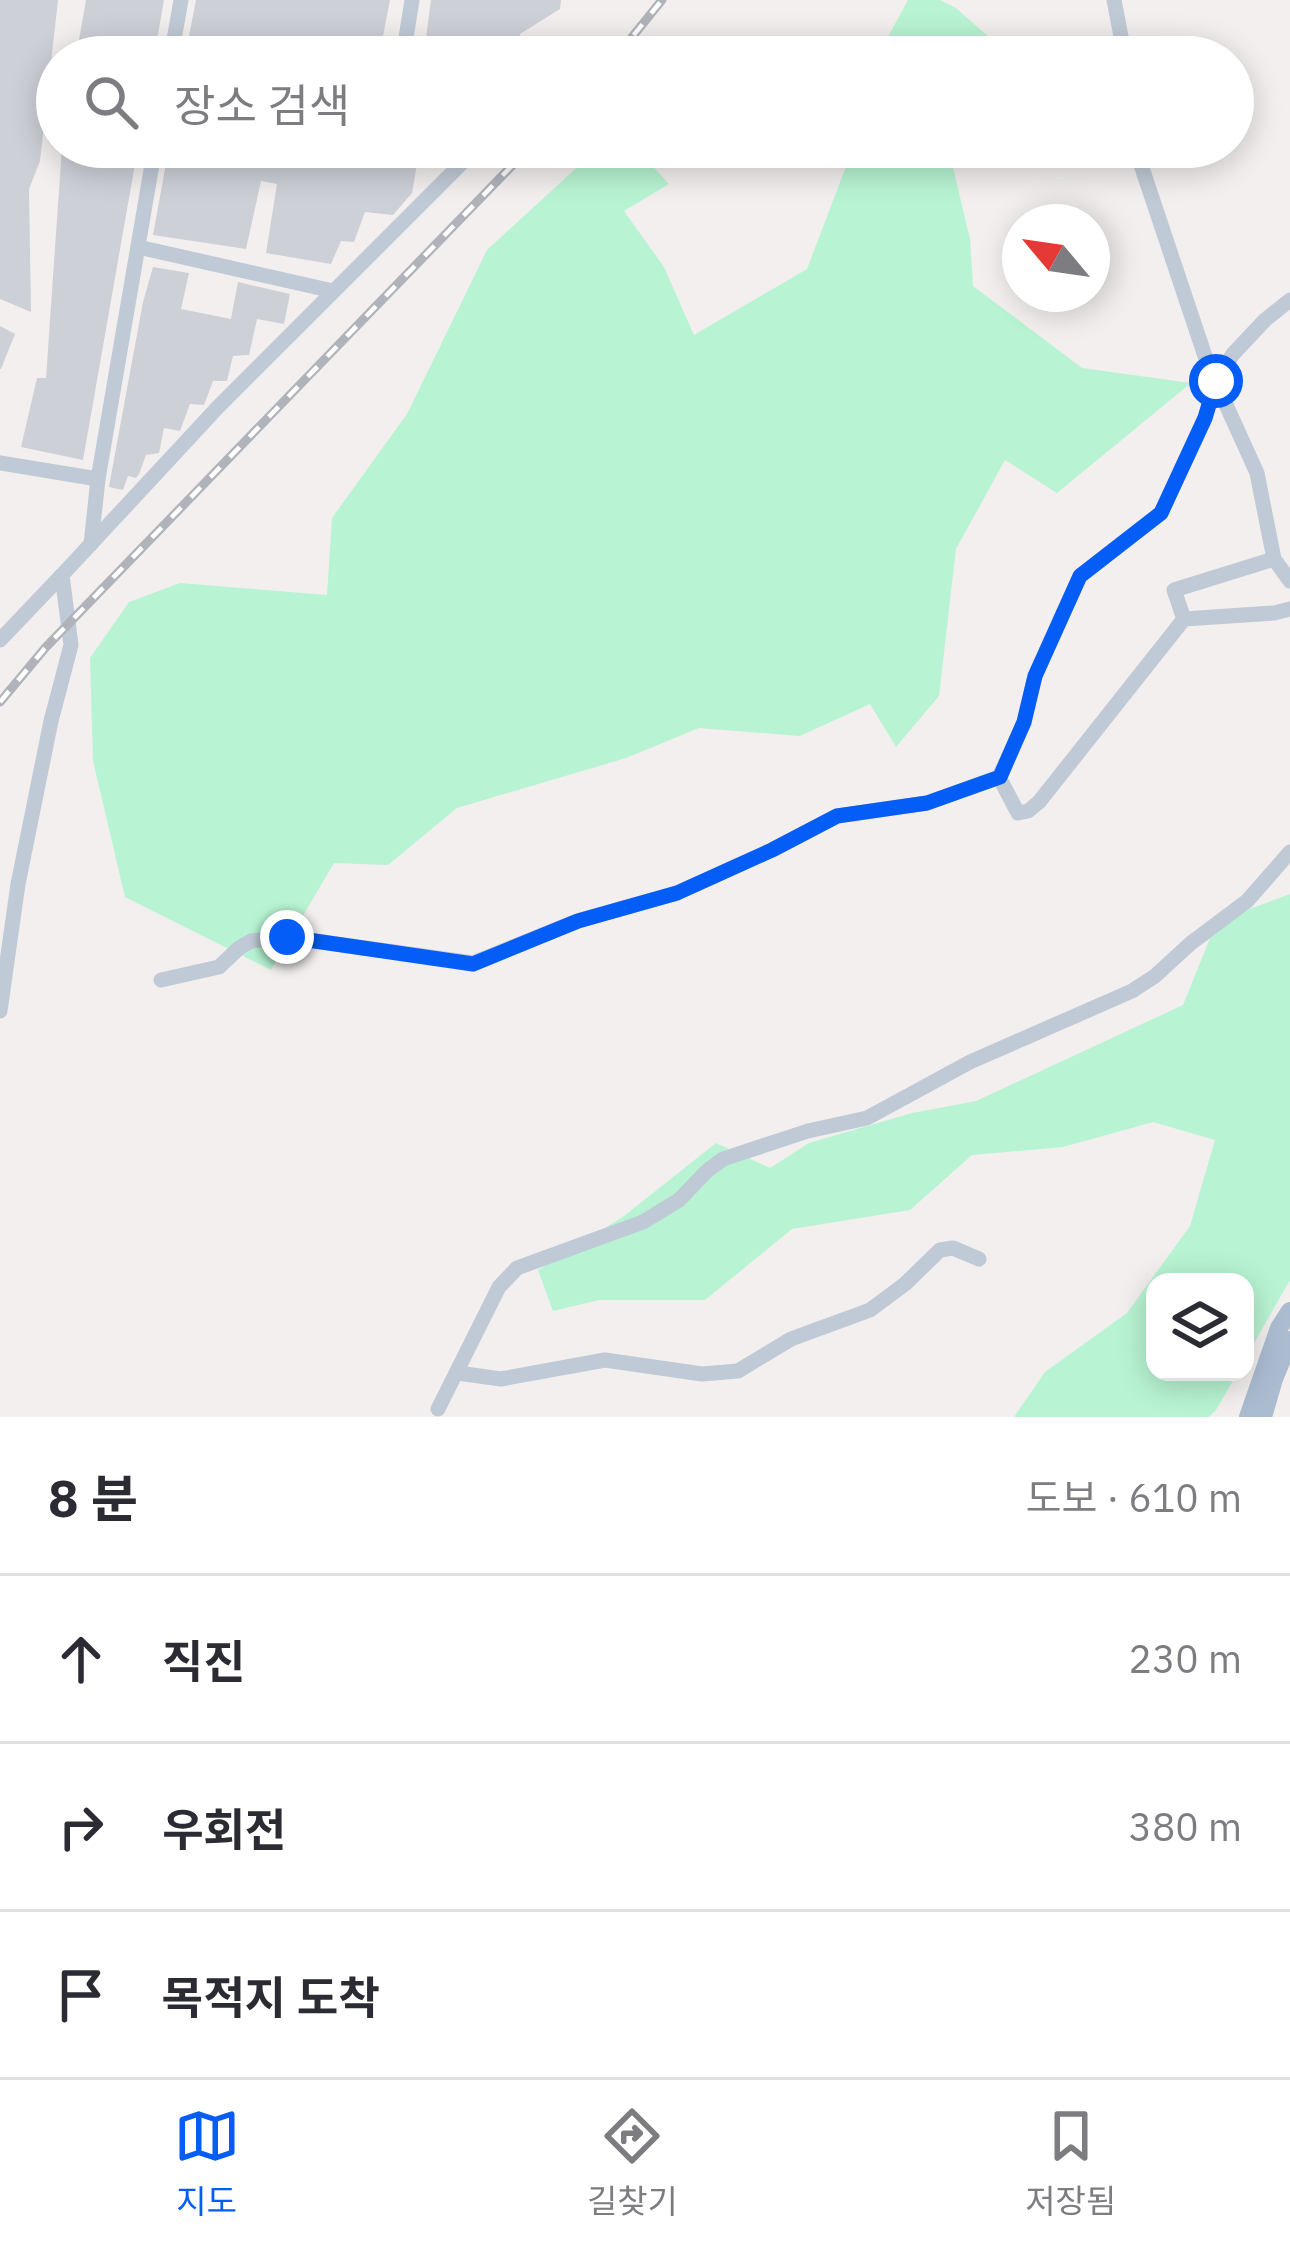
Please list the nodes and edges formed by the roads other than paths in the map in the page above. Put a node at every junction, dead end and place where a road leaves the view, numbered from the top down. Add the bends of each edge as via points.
1 (181, 0) edge
2 (412, 0) edge
3 (1114, 0) edge
4 (175, 36) edge
5 (406, 36) edge
6 (1121, 36) edge
7 (151, 168) edge
8 (457, 168) edge
9 (1142, 168) edge
10 (138, 247) junction
11 (333, 292) junction
12 (1290, 300) edge
13 (1216, 381) junction
14 (0, 463) edge
15 (98, 479) junction
16 (91, 544) junction
17 (1274, 559) junction
18 (62, 575) junction
19 (1290, 581) edge
20 (1290, 609) edge
21 (1184, 619) junction
22 (0, 640) edge
23 (1000, 777) junction
24 (1290, 852) edge
25 (161, 980) dead end
26 (0, 1011) edge
27 (979, 1259) dead end
28 (1290, 1310) edge
29 (1290, 1340) edge
30 (458, 1372) junction
31 (1252, 1407) edge
32 (438, 1409) dead end
33 (1238, 1417) edge
34 (1263, 1417) edge

1 - 4 street
2 - 5 street
3 - 6 street
7 - 10 street
8 - 11 street
9 - 13 street
10 - 11 street
10 - 15 street
11 - 16 street
12 - 13 street
13 - 17 street via 1257,473
13 - 23 street via 1161,513 1080,576
14 - 15 street
15 - 16 street
16 - 18 street
17 - 19 street
17 - 21 street via 1174,590
18 - 22 street
18 - 26 street via 71,645 18,884
20 - 21 street
21 - 23 street via 1039,802 1018,813
23 - 25 street via 927,803 837,816 677,893 578,921 473,964 287,937 251,941 219,967
24 - 30 street via 1247,902 1132,991 867,1118 723,1159 643,1222 517,1268 499,1287
27 - 30 street via 940,1250 870,1310 791,1339 738,1371 605,1360 501,1378
28 - 31 main road
29 - 34 main road
30 - 32 street
31 - 33 main road

